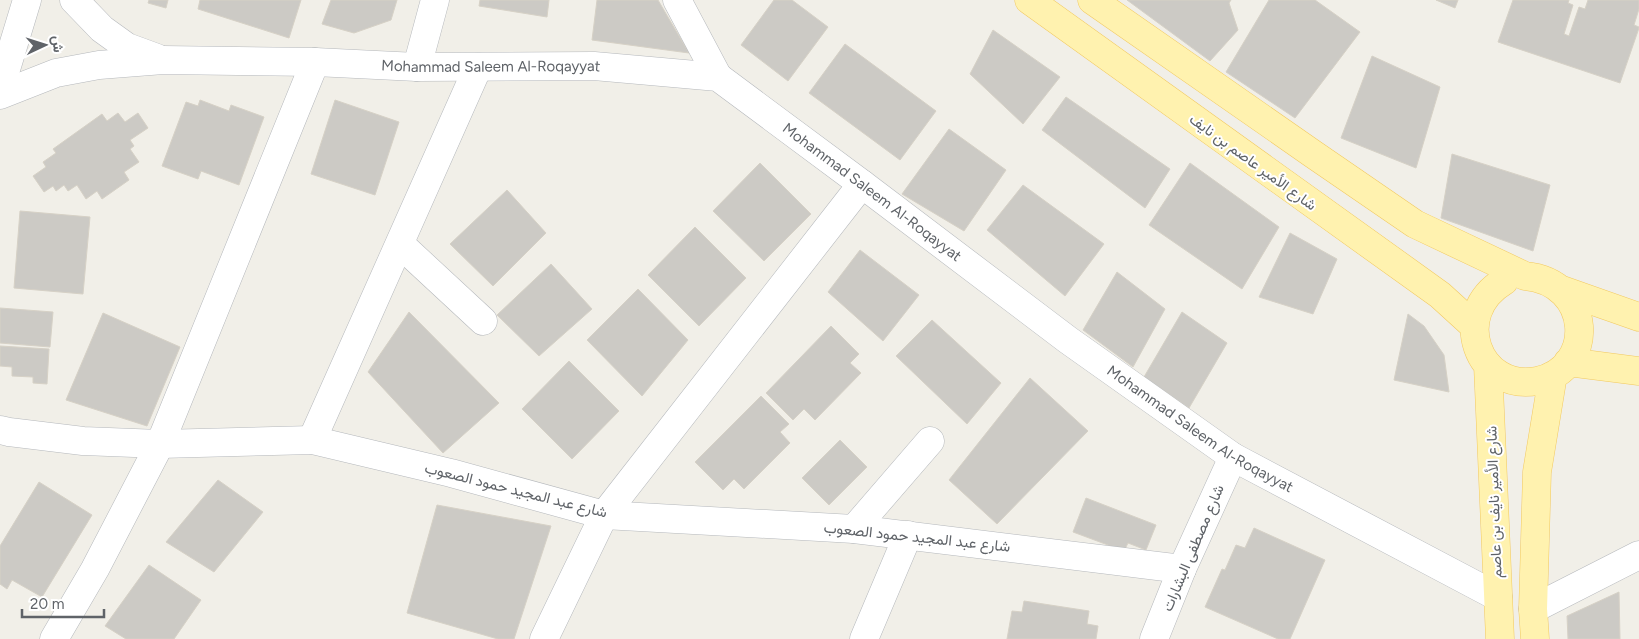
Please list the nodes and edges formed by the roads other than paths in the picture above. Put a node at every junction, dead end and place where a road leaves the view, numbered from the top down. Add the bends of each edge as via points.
1 (27, 0) edge
2 (74, 0) edge
3 (435, 0) edge
4 (677, 0) edge
5 (1029, 0) edge
6 (1092, 0) edge
7 (163, 60) junction
8 (315, 62) junction
9 (417, 67) junction
10 (478, 67) junction
11 (718, 77) junction
12 (0, 89) edge
13 (0, 96) edge
14 (862, 184) junction
15 (400, 244) junction
16 (1515, 279) junction
17 (1562, 290) junction
18 (1639, 317) edge
19 (483, 321) dead end
20 (1474, 326) junction
21 (1488, 365) junction
22 (1561, 368) junction
23 (1639, 371) edge
24 (0, 430) edge
25 (312, 440) junction
26 (930, 441) dead end
27 (160, 444) junction
28 (1233, 457) junction
29 (604, 515) junction
30 (854, 528) junction
31 (908, 535) junction
32 (1639, 555) edge
33 (1182, 569) junction
34 (1498, 597) junction
35 (1533, 609) junction
36 (54, 639) edge
37 (544, 639) edge
38 (864, 639) edge
39 (1154, 639) edge
40 (1500, 639) edge
41 (1535, 639) edge

1 - 12 street
2 - 7 street, Mohammad Saleem Al-Roqayyat via 102,29 128,47
3 - 9 street
4 - 11 street
5 - 20 main road, شارع الأمير عاصم بن نايف via 1440,295
6 - 16 main road via 1415,224
7 - 8 street, Mohammad Saleem Al-Roqayyat
7 - 13 street, Mohammad Saleem Al-Roqayyat via 98,65 56,73
8 - 9 street, Mohammad Saleem Al-Roqayyat
8 - 27 street
9 - 10 street, Mohammad Saleem Al-Roqayyat
10 - 11 street, Mohammad Saleem Al-Roqayyat via 594,66
10 - 15 street
11 - 14 street, Mohammad Saleem Al-Roqayyat
14 - 28 street, Mohammad Saleem Al-Roqayyat via 1068,340
14 - 29 street
15 - 19 street
15 - 25 street
16 - 17 main road via 1545,279
16 - 20 main road via 1494,287 1483,300
17 - 18 main road
17 - 22 main road via 1578,319 1578,342
20 - 21 main road via 1480,354
21 - 22 main road via 1502,376 1519,381 1536,381
21 - 34 main road, شارع الأمير نايف بن عاصم
22 - 23 main road
22 - 35 main road via 1537,472
24 - 27 street, شارع عبد المجيد حمود الصعوب via 83,441
25 - 27 street, شارع عبد المجيد حمود الصعوب
25 - 29 street, شارع عبد المجيد حمود الصعوب via 451,473
26 - 30 street
27 - 36 street via 95,569
28 - 33 street, شارع مصطفى البشارات
28 - 34 street, Mohammad Saleem Al-Roqayyat
29 - 30 street, شارع عبد المجيد حمود الصعوب
29 - 37 street
30 - 31 street, شارع عبد المجيد حمود الصعوب
31 - 33 street, شارع عبد المجيد حمود الصعوب
31 - 38 street
32 - 35 street
33 - 39 street, شارع مصطفى البشارات
34 - 40 main road, شارع الأمير نايف بن عاصم
35 - 41 main road

